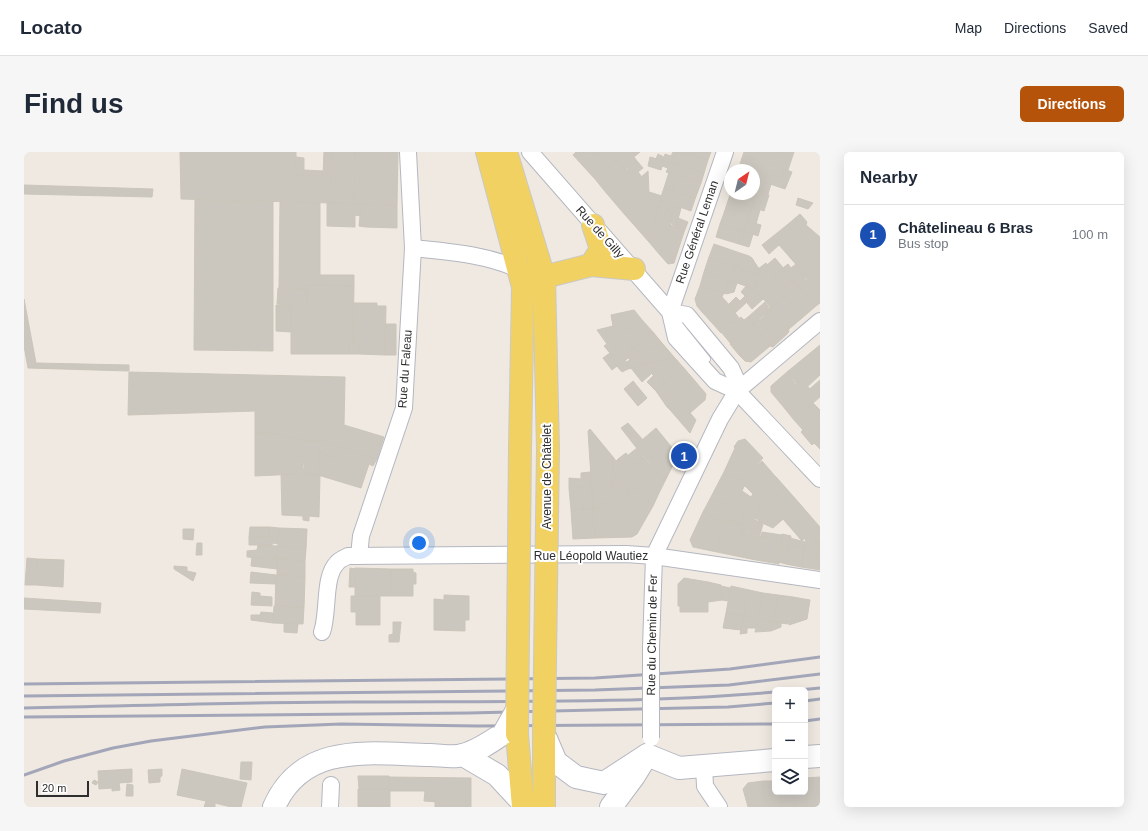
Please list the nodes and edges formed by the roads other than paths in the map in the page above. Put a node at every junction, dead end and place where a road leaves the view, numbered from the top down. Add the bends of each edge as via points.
1 (408, 152) edge
2 (487, 152) edge
3 (506, 152) edge
4 (530, 152) edge
5 (725, 152) edge
6 (593, 225) junction
7 (413, 248) junction
8 (591, 265) junction
9 (518, 269) junction
10 (634, 269) junction
11 (544, 277) junction
12 (670, 312) junction
13 (820, 322) edge
14 (737, 391) junction
15 (820, 479) edge
16 (359, 556) junction
17 (654, 556) junction
18 (820, 580) edge
19 (322, 632) dead end
20 (511, 734) junction
21 (544, 734) junction
22 (649, 746) junction
23 (463, 755) junction
24 (820, 756) edge
25 (808, 757) edge
26 (772, 760) edge
27 (704, 766) junction
28 (331, 786) dead end
29 (530, 806) edge
30 (274, 807) edge
31 (330, 807) edge
32 (611, 807) edge
33 (719, 807) edge

1 - 7 street, Rue du Faleau
2 - 9 main road
3 - 11 main road, Avenue de Châtelet
4 - 6 street, Rue de Gilly
5 - 12 street, Rue Général Leman
6 - 8 main road via 600,249
6 - 10 street, Rue de Gilly
7 - 9 street via 499,260
7 - 16 street, Rue du Faleau via 404,408 361,536
8 - 10 main road
8 - 11 main road
9 - 11 main road
9 - 20 main road, bridge via 523,287 517,710
10 - 12 street, Rue de Gilly
11 - 21 main road, Avenue de Châtelet, bridge via 548,449
12 - 14 street, Rue de Gilly via 676,338 715,381
12 - 14 street via 687,315 731,368 736,379
13 - 14 street, Rue du Chemin de Fer
14 - 15 street, Rue de Gilly
14 - 17 street, Rue du Chemin de Fer via 720,419
16 - 17 street, Rue Léopold Wautiez
16 - 19 street, Rue Léopold Wautiez via 348,556 337,562 330,573
17 - 18 street, Rue Léopold Wautiez
17 - 22 street, Rue du Chemin de Fer, bridge
20 - 23 street
20 - 29 main road
21 - 22 street via 556,762 576,777 604,782
21 - 29 main road, Avenue de Châtelet
22 - 27 street via 679,768
22 - 32 street via 634,776
23 - 29 street via 497,775
23 - 30 street via 339,755 316,762 292,777
24 - 25 street
26 - 27 street
27 - 33 street via 704,786
28 - 31 street

